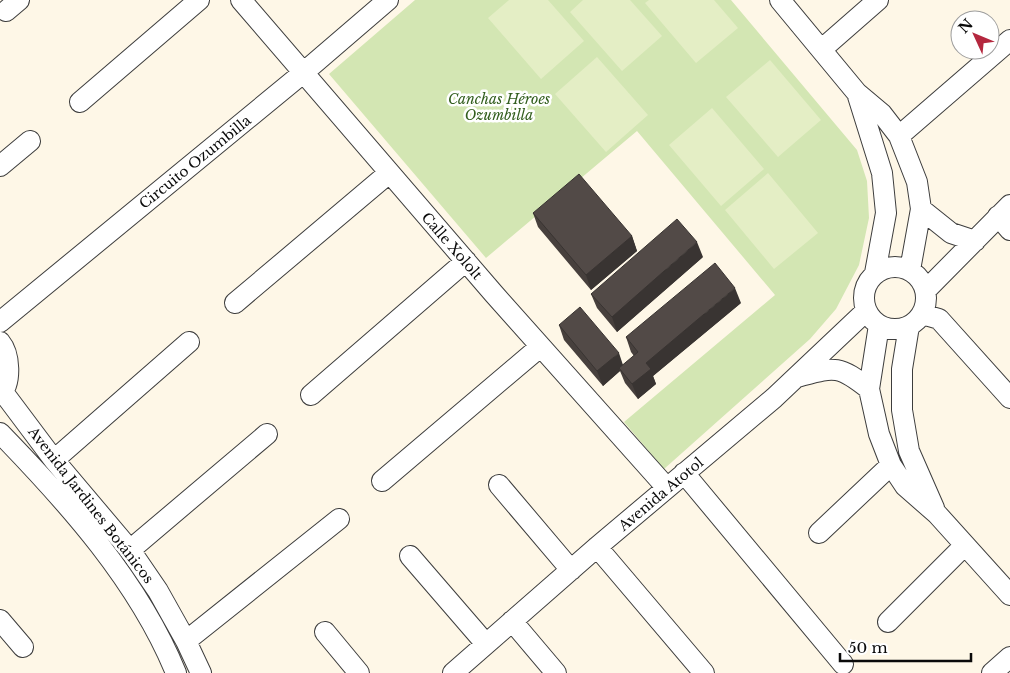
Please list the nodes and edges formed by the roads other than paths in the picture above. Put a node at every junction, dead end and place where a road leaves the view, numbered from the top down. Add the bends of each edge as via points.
1 (198, 0) edge
2 (241, 0) edge
3 (388, 0) edge
4 (780, 0) edge
5 (878, 0) edge
6 (1010, 40) edge
7 (822, 49) junction
8 (303, 73) junction
9 (856, 93) junction
10 (80, 102) dead end
11 (899, 136) junction
12 (30, 141) dead end
13 (0, 166) edge
14 (390, 173) junction
15 (921, 209) junction
16 (1006, 217) edge
17 (975, 240) junction
18 (466, 261) junction
19 (910, 270) junction
20 (874, 273) junction
21 (926, 290) junction
22 (235, 303) dead end
23 (872, 318) junction
24 (916, 320) junction
25 (0, 322) edge
26 (0, 342) edge
27 (189, 342) dead end
28 (540, 347) junction
29 (795, 378) junction
30 (869, 389) junction
31 (1, 394) edge
32 (311, 395) dead end
33 (1010, 398) edge
34 (0, 433) edge
35 (267, 434) dead end
36 (54, 460) junction
37 (891, 465) junction
38 (684, 473) junction
39 (382, 481) dead end
40 (499, 485) dead end
41 (667, 488) junction
42 (937, 514) junction
43 (339, 519) dead end
44 (819, 533) dead end
45 (965, 545) junction
46 (598, 547) junction
47 (130, 550) junction
48 (410, 556) dead end
49 (571, 570) junction
50 (1010, 595) edge
51 (0, 620) edge
52 (512, 622) junction
53 (888, 622) dead end
54 (325, 632) dead end
55 (186, 640) junction
56 (486, 644) junction
57 (23, 646) dead end
58 (1010, 657) edge
59 (843, 664) dead end
60 (176, 673) edge
61 (201, 673) edge
62 (359, 673) edge
63 (453, 673) edge
64 (556, 673) edge
65 (704, 673) edge
66 (992, 673) edge

1 - 10 street
2 - 8 street, Calle Xololt
3 - 8 street, Circuito Ozumbilla
4 - 7 street
5 - 7 street
6 - 11 street
7 - 9 street
8 - 14 street, Calle Xololt
8 - 25 street, Circuito Ozumbilla
9 - 11 street via 882,114
9 - 20 street via 882,173 886,212
11 - 15 street via 917,182
12 - 13 street
14 - 18 street, Calle Xololt
14 - 22 street
15 - 17 street via 952,233
15 - 19 street
16 - 17 street
17 - 21 street
18 - 28 street, Calle Xololt
18 - 32 street
19 - 20 street via 892,266
19 - 21 street via 920,278
20 - 23 street via 866,284 863,298
21 - 24 street via 926,302
23 - 24 street via 894,330
23 - 29 street, Avenida Atotol
23 - 30 street
24 - 33 street via 939,319
24 - 42 street via 902,368 902,410 909,451
26 - 31 street via 5,348 9,370
27 - 36 street
28 - 39 street
28 - 41 street, Calle Xololt
29 - 30 street via 828,369 844,371
29 - 38 street, Avenida Atotol
30 - 37 street via 879,434
31 - 36 street, Avenida Jardines Botánicos
34 - 60 street, Avenida Jardines Botánicos via 39,473 114,564 168,652
35 - 47 street
36 - 47 street, Avenida Jardines Botánicos
37 - 42 street via 905,486
37 - 44 street
38 - 41 street, Avenida Atotol
38 - 59 street
40 - 49 street
41 - 46 street, Avenida Atotol
42 - 45 street
43 - 55 street
45 - 50 street
45 - 53 street
46 - 49 street, Avenida Atotol
46 - 65 street
47 - 55 street, Avenida Jardines Botánicos
48 - 56 street
49 - 52 street, Avenida Atotol
51 - 57 street
52 - 56 street, Avenida Atotol
52 - 64 street
54 - 62 street
55 - 61 street, Avenida Jardines Botánicos
56 - 63 street, Avenida Atotol
58 - 66 street

